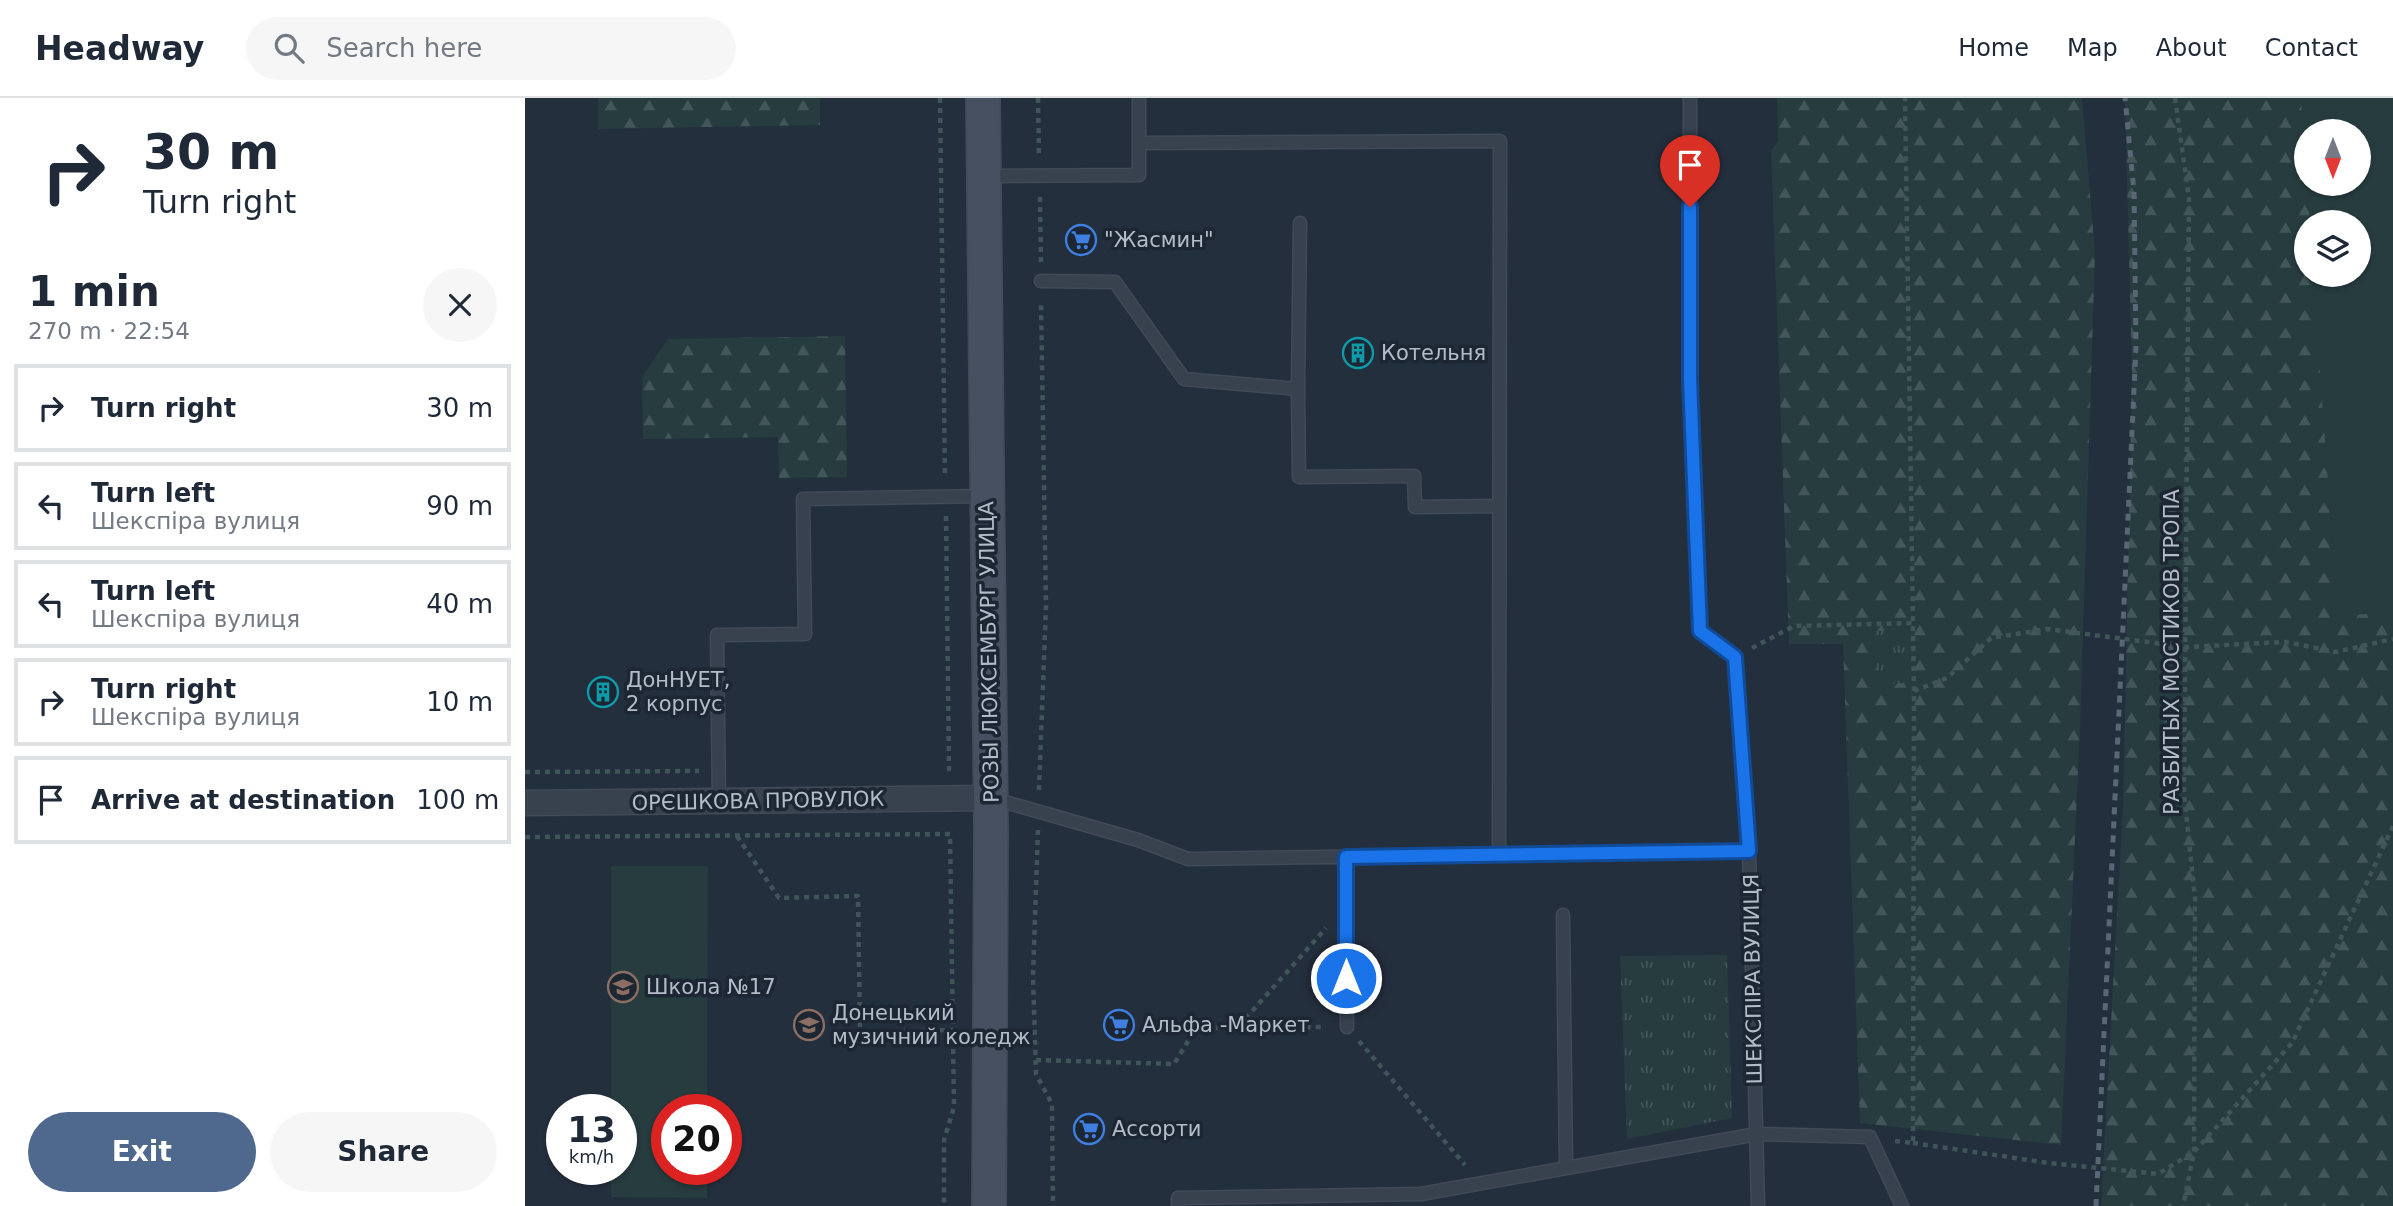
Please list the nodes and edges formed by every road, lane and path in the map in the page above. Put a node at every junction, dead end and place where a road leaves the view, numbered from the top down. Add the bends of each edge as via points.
1 (940, 98) edge
2 (983, 98) edge
3 (1038, 98) edge
4 (1139, 98) edge
5 (1690, 98) edge
6 (1905, 98) edge
7 (2175, 98) edge
8 (1139, 143) junction
9 (1039, 175) junction
10 (984, 176) junction
11 (1300, 223) dead end
12 (1041, 281) junction
13 (1298, 389) junction
14 (987, 496) junction
15 (946, 497) junction
16 (1499, 506) junction
17 (1913, 623) junction
18 (2393, 639) edge
19 (2187, 647) junction
20 (1735, 657) junction
21 (1914, 691) junction
22 (949, 769) dead end
23 (991, 798) junction
24 (719, 802) junction
25 (525, 803) edge
26 (1038, 810) junction
27 (2393, 826) edge
28 (736, 835) junction
29 (525, 837) edge
30 (1749, 851) junction
31 (1499, 855) junction
32 (1346, 857) junction
33 (1346, 906) junction
34 (1563, 915) dead end
35 (1239, 1027) junction
36 (1347, 1027) junction
37 (953, 1030) junction
38 (1036, 1060) junction
39 (1756, 1134) junction
40 (1870, 1137) junction
41 (1913, 1143) junction
42 (2195, 1152) junction
43 (1566, 1167) junction
44 (1480, 1183) junction
45 (944, 1206) edge
46 (989, 1206) edge
47 (1053, 1206) edge
48 (1178, 1206) edge
49 (1758, 1206) edge
50 (1902, 1206) edge
51 (2183, 1206) edge

1 - 15 path
2 - 10 street, РОЗЫ ЛЮКСЕМБУРГ УЛИЦА
3 - 9 path
4 - 8 lane
5 - 20 lane via 1690,380 1700,631
6 - 17 path
7 - 19 path, РАЗБИТЫХ МОСТИКОВ ТРОПА via 2189,198
8 - 9 lane via 1139,175
8 - 16 lane via 1500,141
9 - 10 lane
9 - 12 path
10 - 14 street, РОЗЫ ЛЮКСЕМБУРГ УЛИЦА
11 - 13 lane
12 - 13 lane via 1115,282 1184,379
12 - 26 path via 1046,606
13 - 16 lane via 1299,477 1414,476 1415,507
14 - 15 lane
14 - 23 street, РОЗЫ ЛЮКСЕМБУРГ УЛИЦА
15 - 22 path
15 - 24 lane via 803,499 805,634 717,635
16 - 31 lane
17 - 20 path via 1794,626
17 - 21 path
18 - 19 path via 2336,652 2286,642
19 - 21 path via 2047,629 1991,638 1947,678
19 - 42 path, РАЗБИТЫХ МОСТИКОВ ТРОПА via 2185,794 2195,898
20 - 30 lane, ШЕКСПІРА ВУЛИЦЯ
21 - 41 path
23 - 24 street, ОРЄШКОВА ПРОВУЛОК
23 - 26 lane
23 - 46 street, РОЗЫ ЛЮКСЕМБУРГ УЛИЦА
24 - 25 street, ОРЄШКОВА ПРОВУЛОК
26 - 32 lane via 1188,859
26 - 38 path via 1033,976
27 - 42 path via 2292,1043
28 - 29 path
28 - 37 path via 779,898 858,895 860,1032
28 - 37 path via 950,834
30 - 31 lane
30 - 39 lane, ШЕКСПІРА ВУЛИЦЯ
31 - 32 lane
32 - 33 lane
33 - 35 path
33 - 36 lane
34 - 43 lane
35 - 36 path
35 - 38 path via 1196,1028 1174,1064
36 - 44 path
37 - 45 path via 954,1107 944,1140
38 - 47 path via 1036,1074 1052,1104
39 - 40 lane
39 - 43 lane
39 - 49 lane, ШЕКСПІРА ВУЛИЦЯ
40 - 41 path
40 - 50 lane
41 - 42 path via 2158,1174
42 - 51 path, РАЗБИТЫХ МОСТИКОВ ТРОПА
43 - 44 lane
44 - 48 lane via 1421,1194 1178,1198

